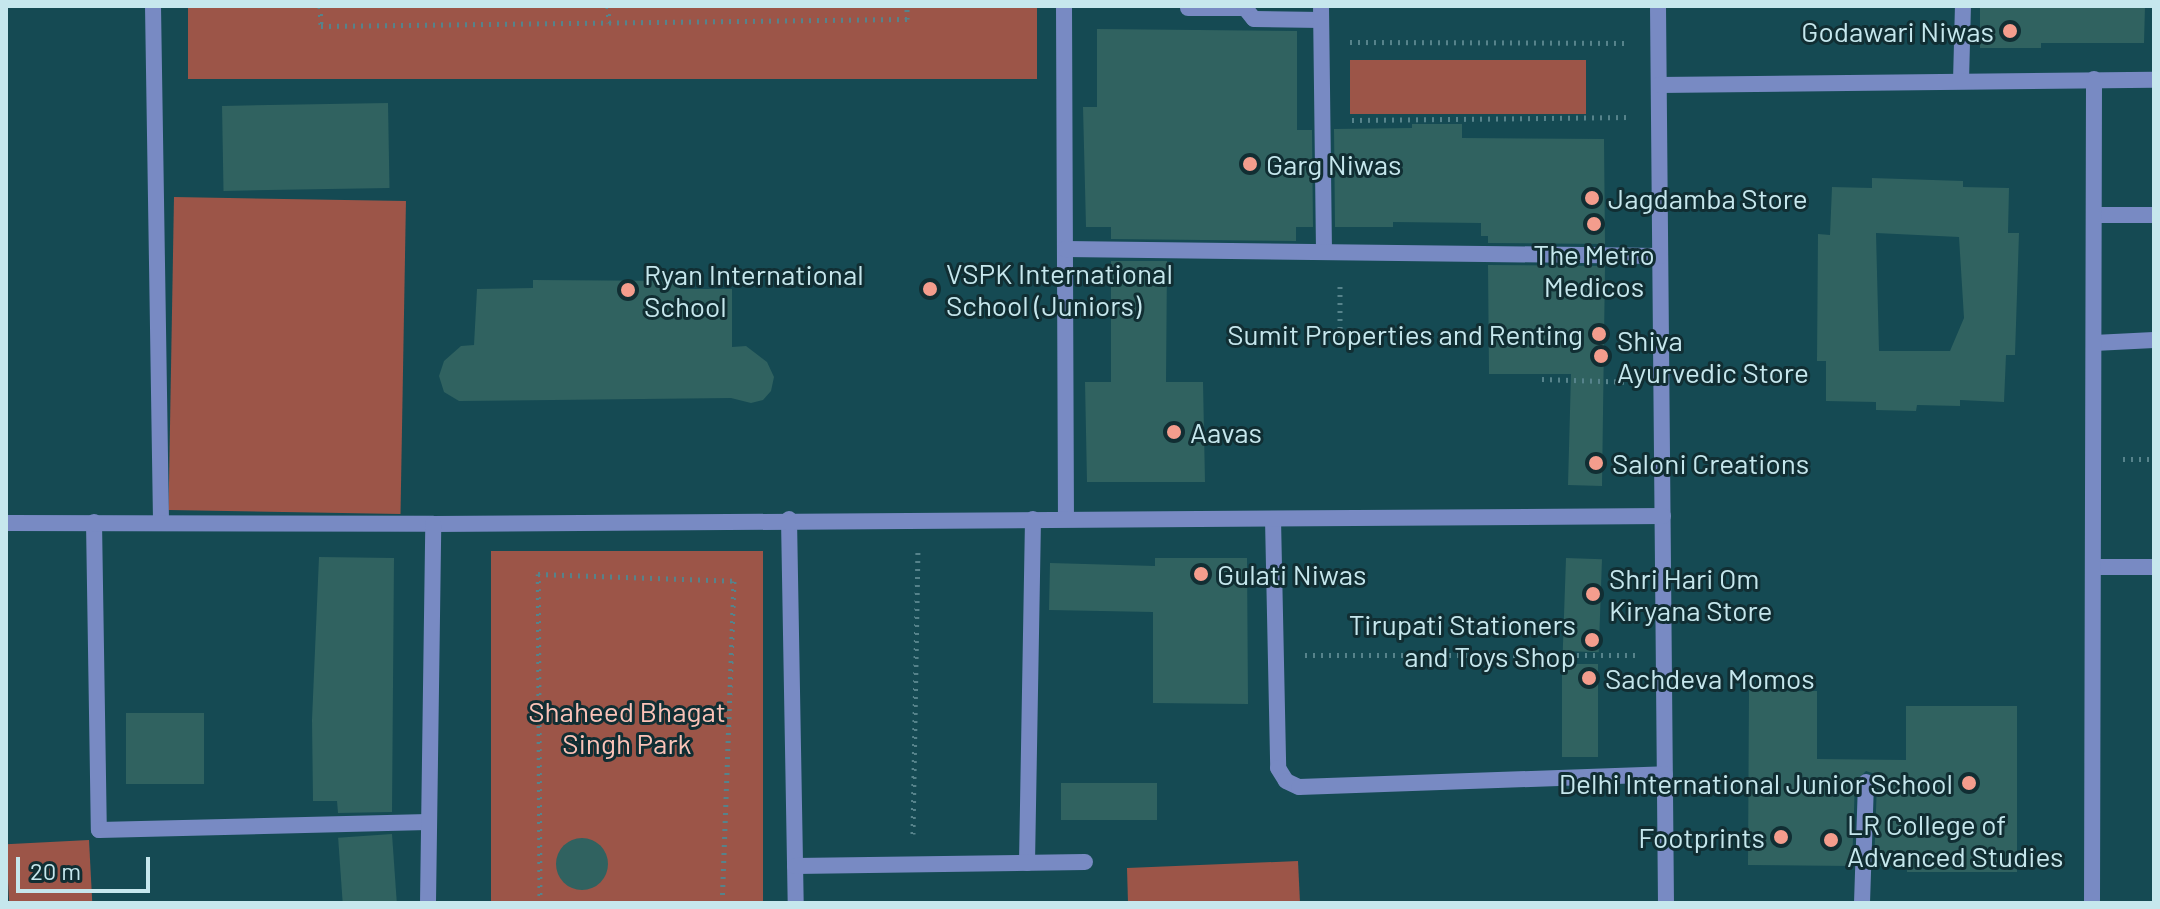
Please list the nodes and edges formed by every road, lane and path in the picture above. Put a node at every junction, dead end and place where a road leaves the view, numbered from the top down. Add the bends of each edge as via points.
1 (153, 6) edge
2 (320, 6) edge
3 (608, 6) edge
4 (907, 6) edge
5 (1064, 6) edge
6 (1658, 6) edge
7 (1963, 6) edge
8 (1188, 8) dead end
9 (1321, 13) edge
10 (609, 23) junction
11 (1321, 41) junction
12 (1659, 43) junction
13 (2094, 79) junction
14 (2154, 80) edge
15 (1961, 81) junction
16 (1659, 85) junction
17 (1659, 117) junction
18 (1323, 120) junction
19 (2094, 215) junction
20 (2154, 215) edge
21 (1065, 249) junction
22 (1332, 252) junction
23 (1660, 256) junction
24 (2154, 340) edge
25 (2094, 343) junction
26 (1340, 344) dead end
27 (1542, 379) dead end
28 (1662, 383) junction
29 (1663, 516) junction
30 (1066, 518) junction
31 (789, 519) junction
32 (919, 519) junction
33 (1033, 519) junction
34 (1273, 519) junction
35 (94, 522) junction
36 (161, 522) junction
37 (6, 523) edge
38 (433, 524) junction
39 (2094, 567) junction
40 (2154, 567) edge
41 (1274, 654) junction
42 (1664, 655) junction
43 (1665, 774) junction
44 (1866, 782) dead end
45 (428, 822) junction
46 (1085, 862) dead end
47 (1027, 863) junction
48 (913, 865) junction
49 (795, 866) junction
50 (428, 903) edge
51 (540, 903) edge
52 (722, 903) edge
53 (796, 903) edge
54 (1666, 903) edge
55 (1862, 903) edge
56 (2092, 903) edge

1 - 36 street
2 - 10 path via 321,26
3 - 10 path
4 - 10 path via 907,19
5 - 21 street
6 - 12 street
7 - 15 street
8 - 9 street via 1245,8 1254,19
9 - 11 street
11 - 12 path
11 - 18 street
12 - 16 street
13 - 14 street
13 - 15 street
13 - 19 street
15 - 16 street
16 - 17 street
17 - 18 path
17 - 23 street
18 - 22 street
19 - 20 street
19 - 25 street
21 - 22 street
21 - 30 street
22 - 23 street
22 - 26 path
23 - 28 street
24 - 25 street
25 - 39 street
27 - 28 path
28 - 29 street
29 - 34 street
29 - 42 street
30 - 33 street
30 - 34 street
31 - 32 street
31 - 38 street
31 - 49 street
32 - 33 street
32 - 48 path
33 - 47 street
34 - 41 street
35 - 36 street
35 - 37 street
35 - 45 street via 99,830
36 - 38 street
38 - 45 street
39 - 40 street
39 - 56 street
41 - 42 path
41 - 43 street via 1278,768 1286,781 1299,787
42 - 43 street
43 - 54 street
44 - 55 street
45 - 50 street
46 - 47 street
47 - 48 street
48 - 49 street
49 - 53 street
51 - 52 path via 538,574 734,581

